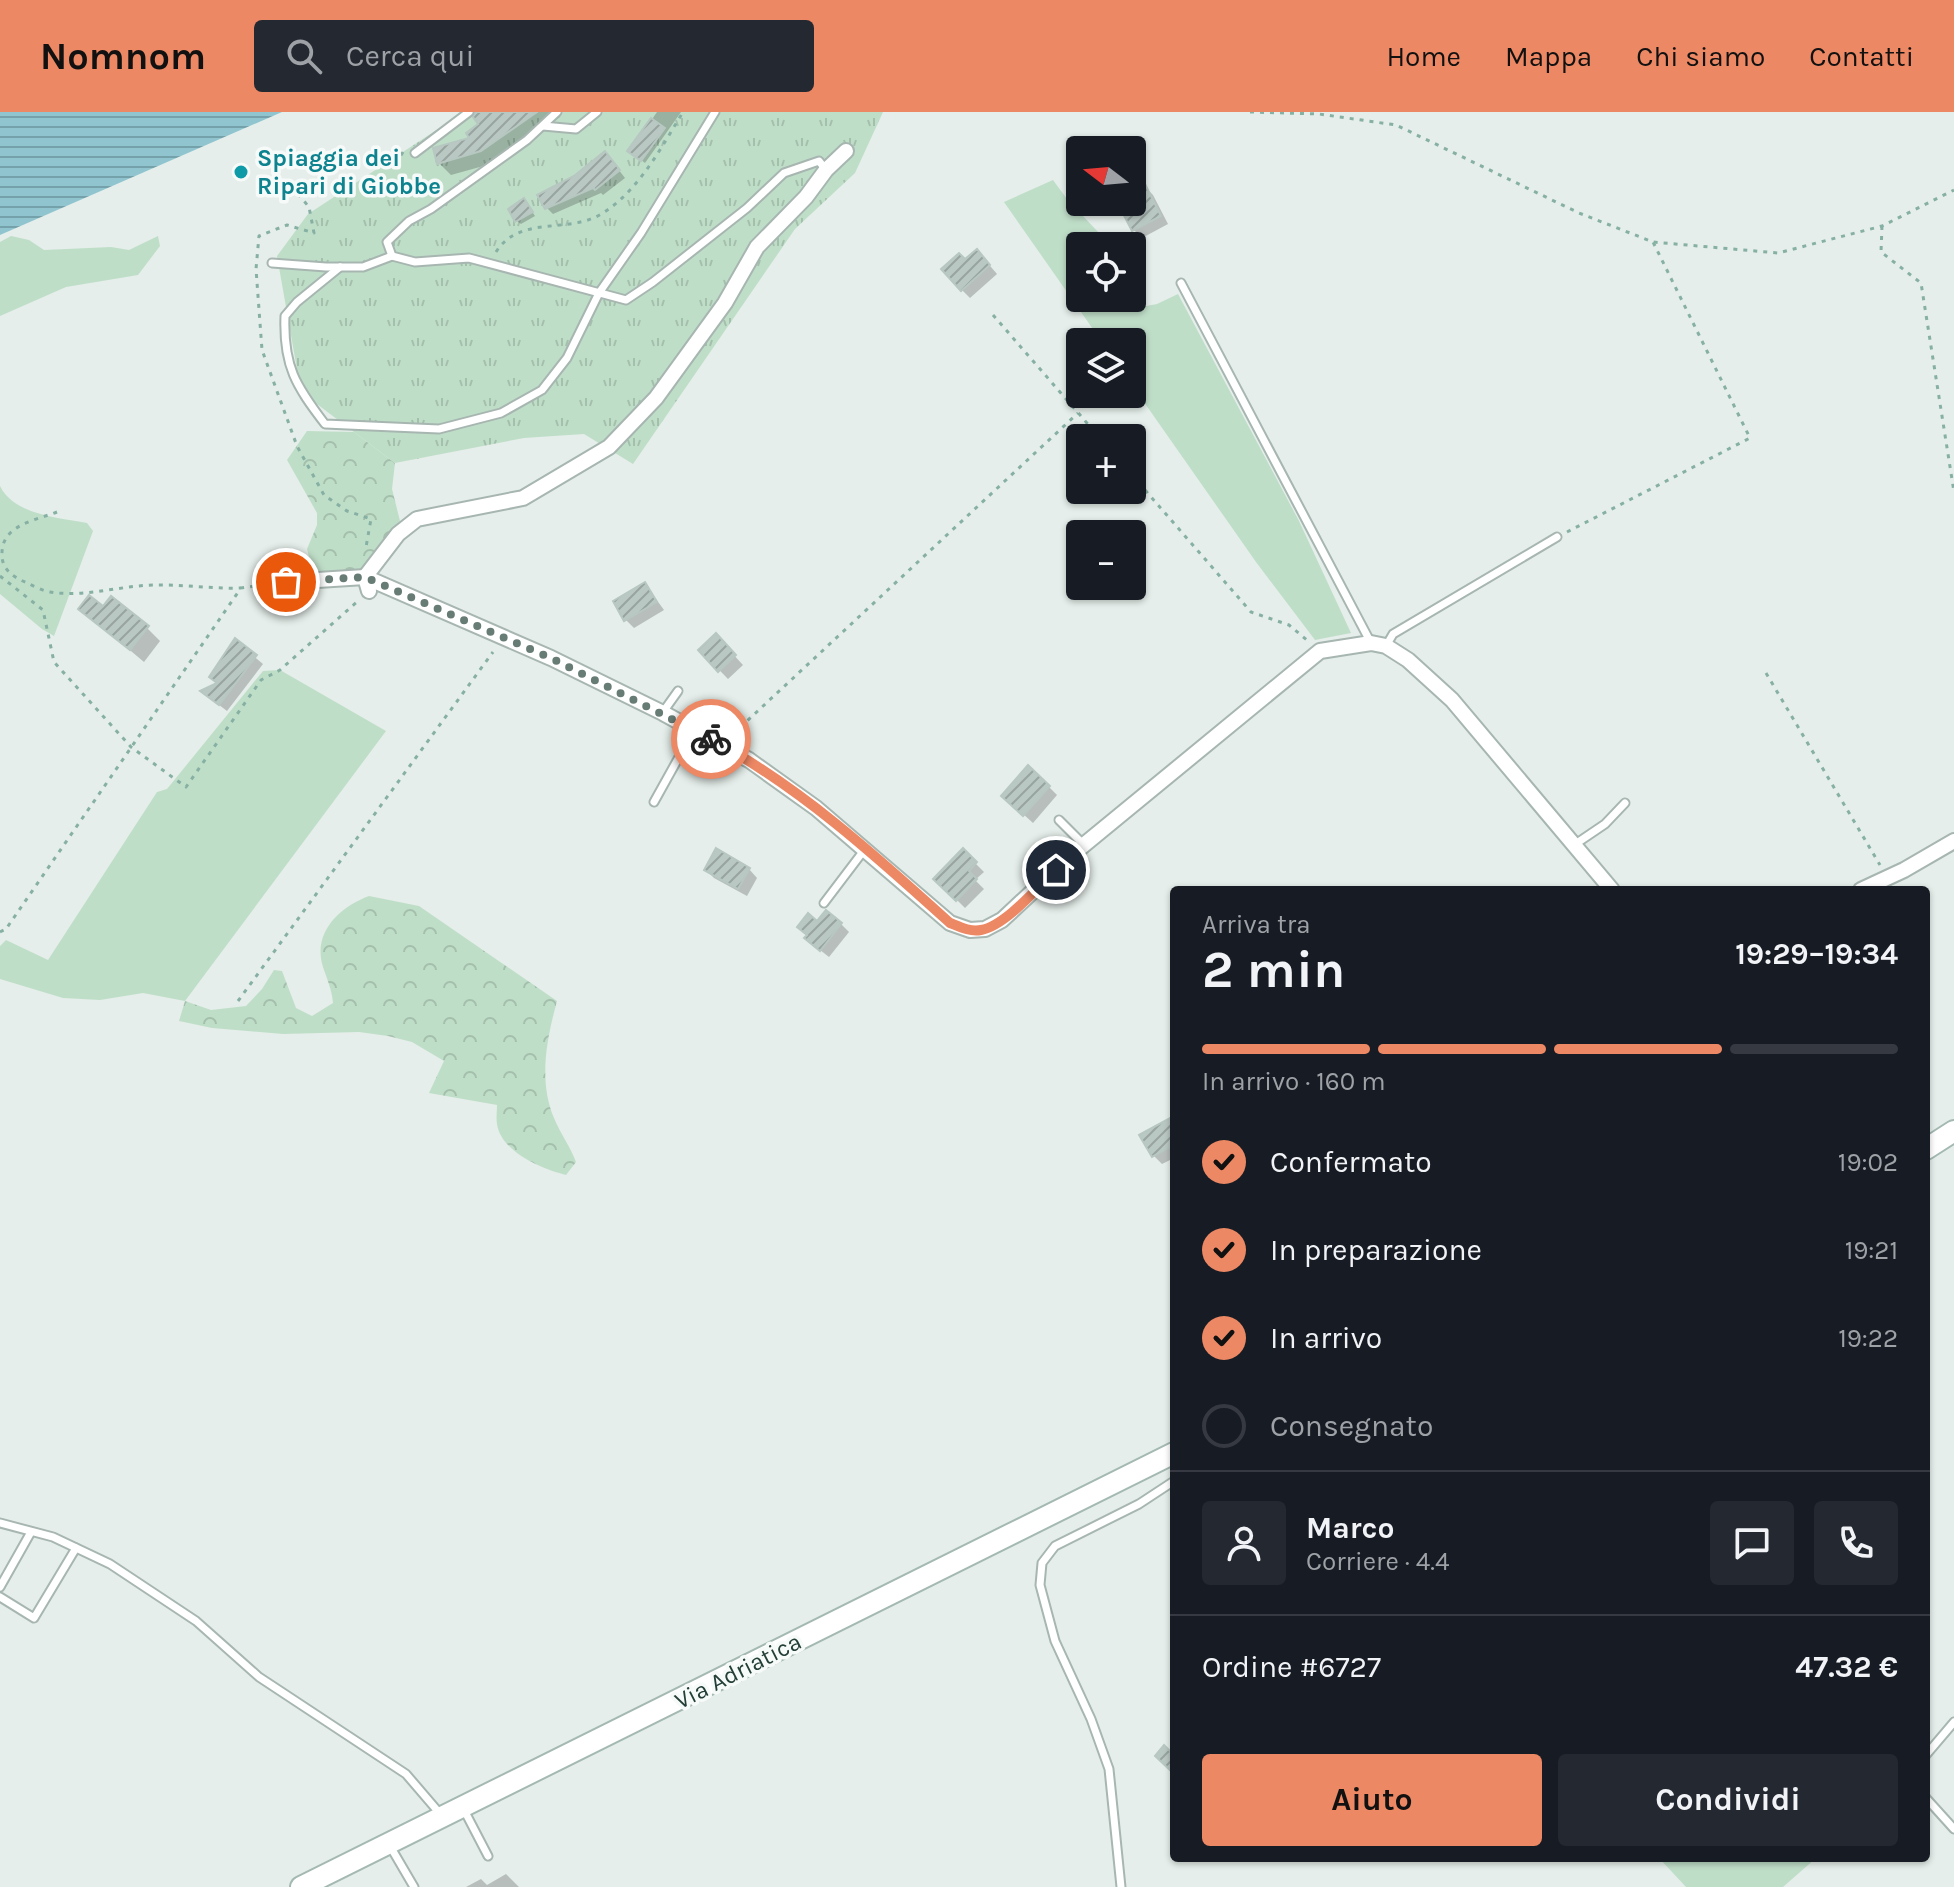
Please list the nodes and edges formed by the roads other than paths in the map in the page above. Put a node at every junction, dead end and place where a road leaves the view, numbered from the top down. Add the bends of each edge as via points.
1 (469, 112) edge
2 (557, 112) edge
3 (597, 112) edge
4 (715, 112) edge
5 (543, 126) junction
6 (846, 151) dead end
7 (415, 153) dead end
8 (826, 170) junction
9 (392, 256) junction
10 (272, 263) dead end
11 (340, 267) junction
12 (1181, 283) dead end
13 (599, 293) junction
14 (1557, 537) road end
15 (286, 582) road end
16 (367, 584) junction
17 (1378, 645) junction
18 (678, 691) dead end
19 (663, 713) junction
20 (694, 730) junction
21 (654, 802) dead end
22 (1625, 803) dead end
23 (1059, 820) dead end
24 (1954, 841) edge
25 (1084, 845) junction
26 (1574, 845) junction
27 (865, 849) junction
28 (1609, 886) edge
29 (1871, 886) edge
30 (824, 903) dead end
31 (1954, 1131) edge
32 (1930, 1146) edge
33 (1170, 1455) edge
34 (1170, 1484) edge
35 (0, 1523) edge
36 (31, 1532) junction
37 (76, 1548) junction
38 (0, 1587) edge
39 (0, 1597) edge
40 (1954, 1722) edge
41 (1930, 1750) edge
42 (1930, 1802) edge
43 (463, 1808) junction
44 (443, 1818) junction
45 (1954, 1829) edge
46 (389, 1844) junction
47 (488, 1856) dead end
48 (315, 1884) edge
49 (414, 1887) edge
50 (1121, 1887) edge

1 - 7 lane
2 - 5 lane
3 - 5 lane via 576,129
4 - 13 lane
5 - 9 lane via 409,221 387,242
6 - 8 street
8 - 13 lane via 819,161 784,173 747,208 626,300
8 - 16 street via 757,247 725,303 656,398 609,447 523,498 417,519 398,534
9 - 11 lane via 363,267
9 - 13 lane via 415,262 469,258
10 - 11 lane
11 - 13 lane via 285,316 285,345 295,382 325,424 439,429 501,413 542,390 567,358
12 - 17 lane
14 - 17 lane
15 - 16 street
16 - 19 street via 504,637
17 - 25 street via 1320,651
17 - 26 street via 1408,660 1452,700
18 - 19 lane
19 - 20 street
20 - 21 lane
20 - 27 street via 760,768
22 - 26 lane
23 - 25 lane
24 - 29 street
25 - 27 street via 1002,920 970,930 950,923
26 - 28 street
27 - 30 lane
31 - 32 main road
33 - 43 main road, Via Adriatica
34 - 50 lane via 1055,1546 1042,1563 1040,1585 1055,1641 1109,1769
35 - 36 lane
36 - 37 lane
36 - 38 lane
37 - 39 lane via 34,1618
37 - 44 lane via 110,1564 196,1621 259,1677 406,1774
40 - 41 lane
42 - 45 lane
43 - 44 main road, Via Adriatica
43 - 47 lane
44 - 46 main road, Via Adriatica
46 - 48 main road, Via Adriatica
46 - 49 lane

